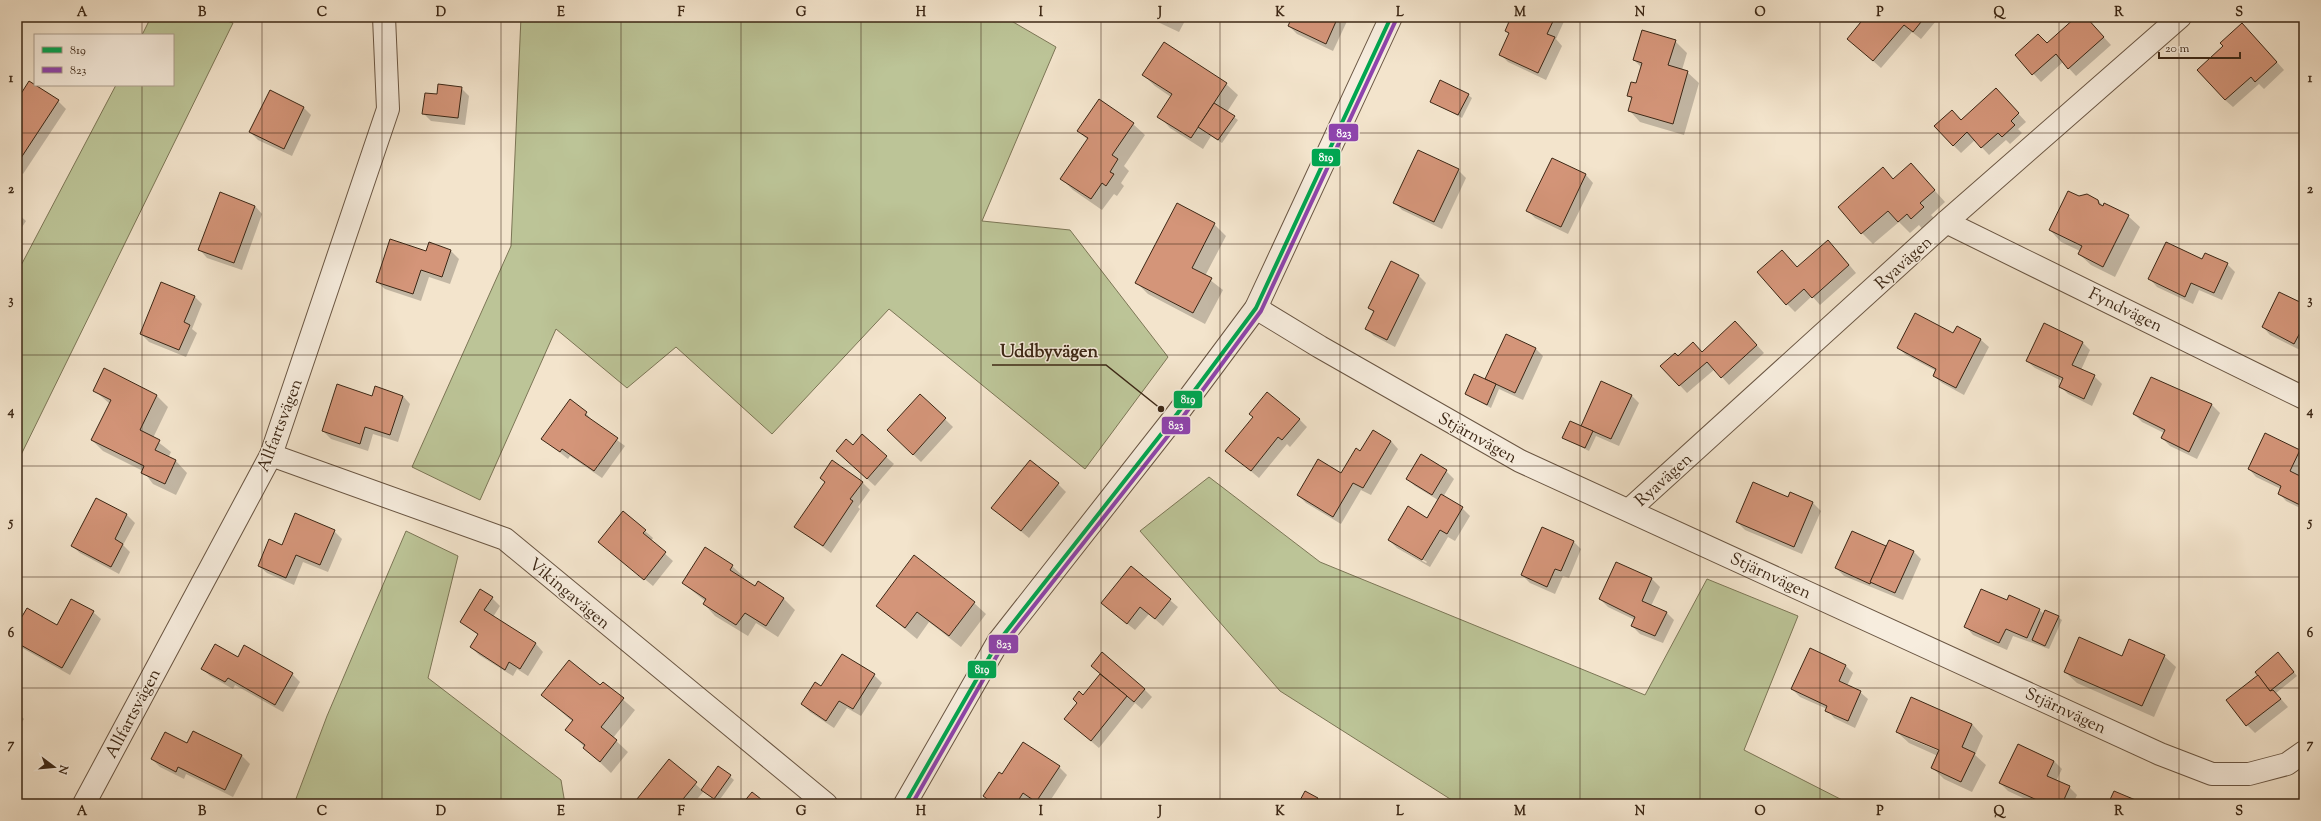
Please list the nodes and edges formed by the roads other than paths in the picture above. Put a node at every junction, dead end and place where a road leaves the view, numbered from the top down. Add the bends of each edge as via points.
1 (384, 17) edge
2 (1391, 17) edge
3 (2180, 17) edge
4 (1946, 222) junction
5 (1256, 308) junction
6 (2304, 398) edge
7 (271, 455) junction
8 (1628, 510) junction
9 (2304, 752) edge
10 (84, 804) edge
11 (826, 804) edge
12 (906, 804) edge

1 - 7 street, Allfartsvägen via 388,109
2 - 5 street
3 - 4 street, Ryavägen
4 - 6 street, Fyndvägen
4 - 8 street, Ryavägen
5 - 8 street, Stjärnvägen via 1520,461
5 - 12 street via 1177,414 998,642
7 - 10 street, Allfartsvägen
7 - 11 street, Vikingavägen via 505,539
8 - 9 street, Stjärnvägen via 2160,754 2212,774 2249,774 2286,764

